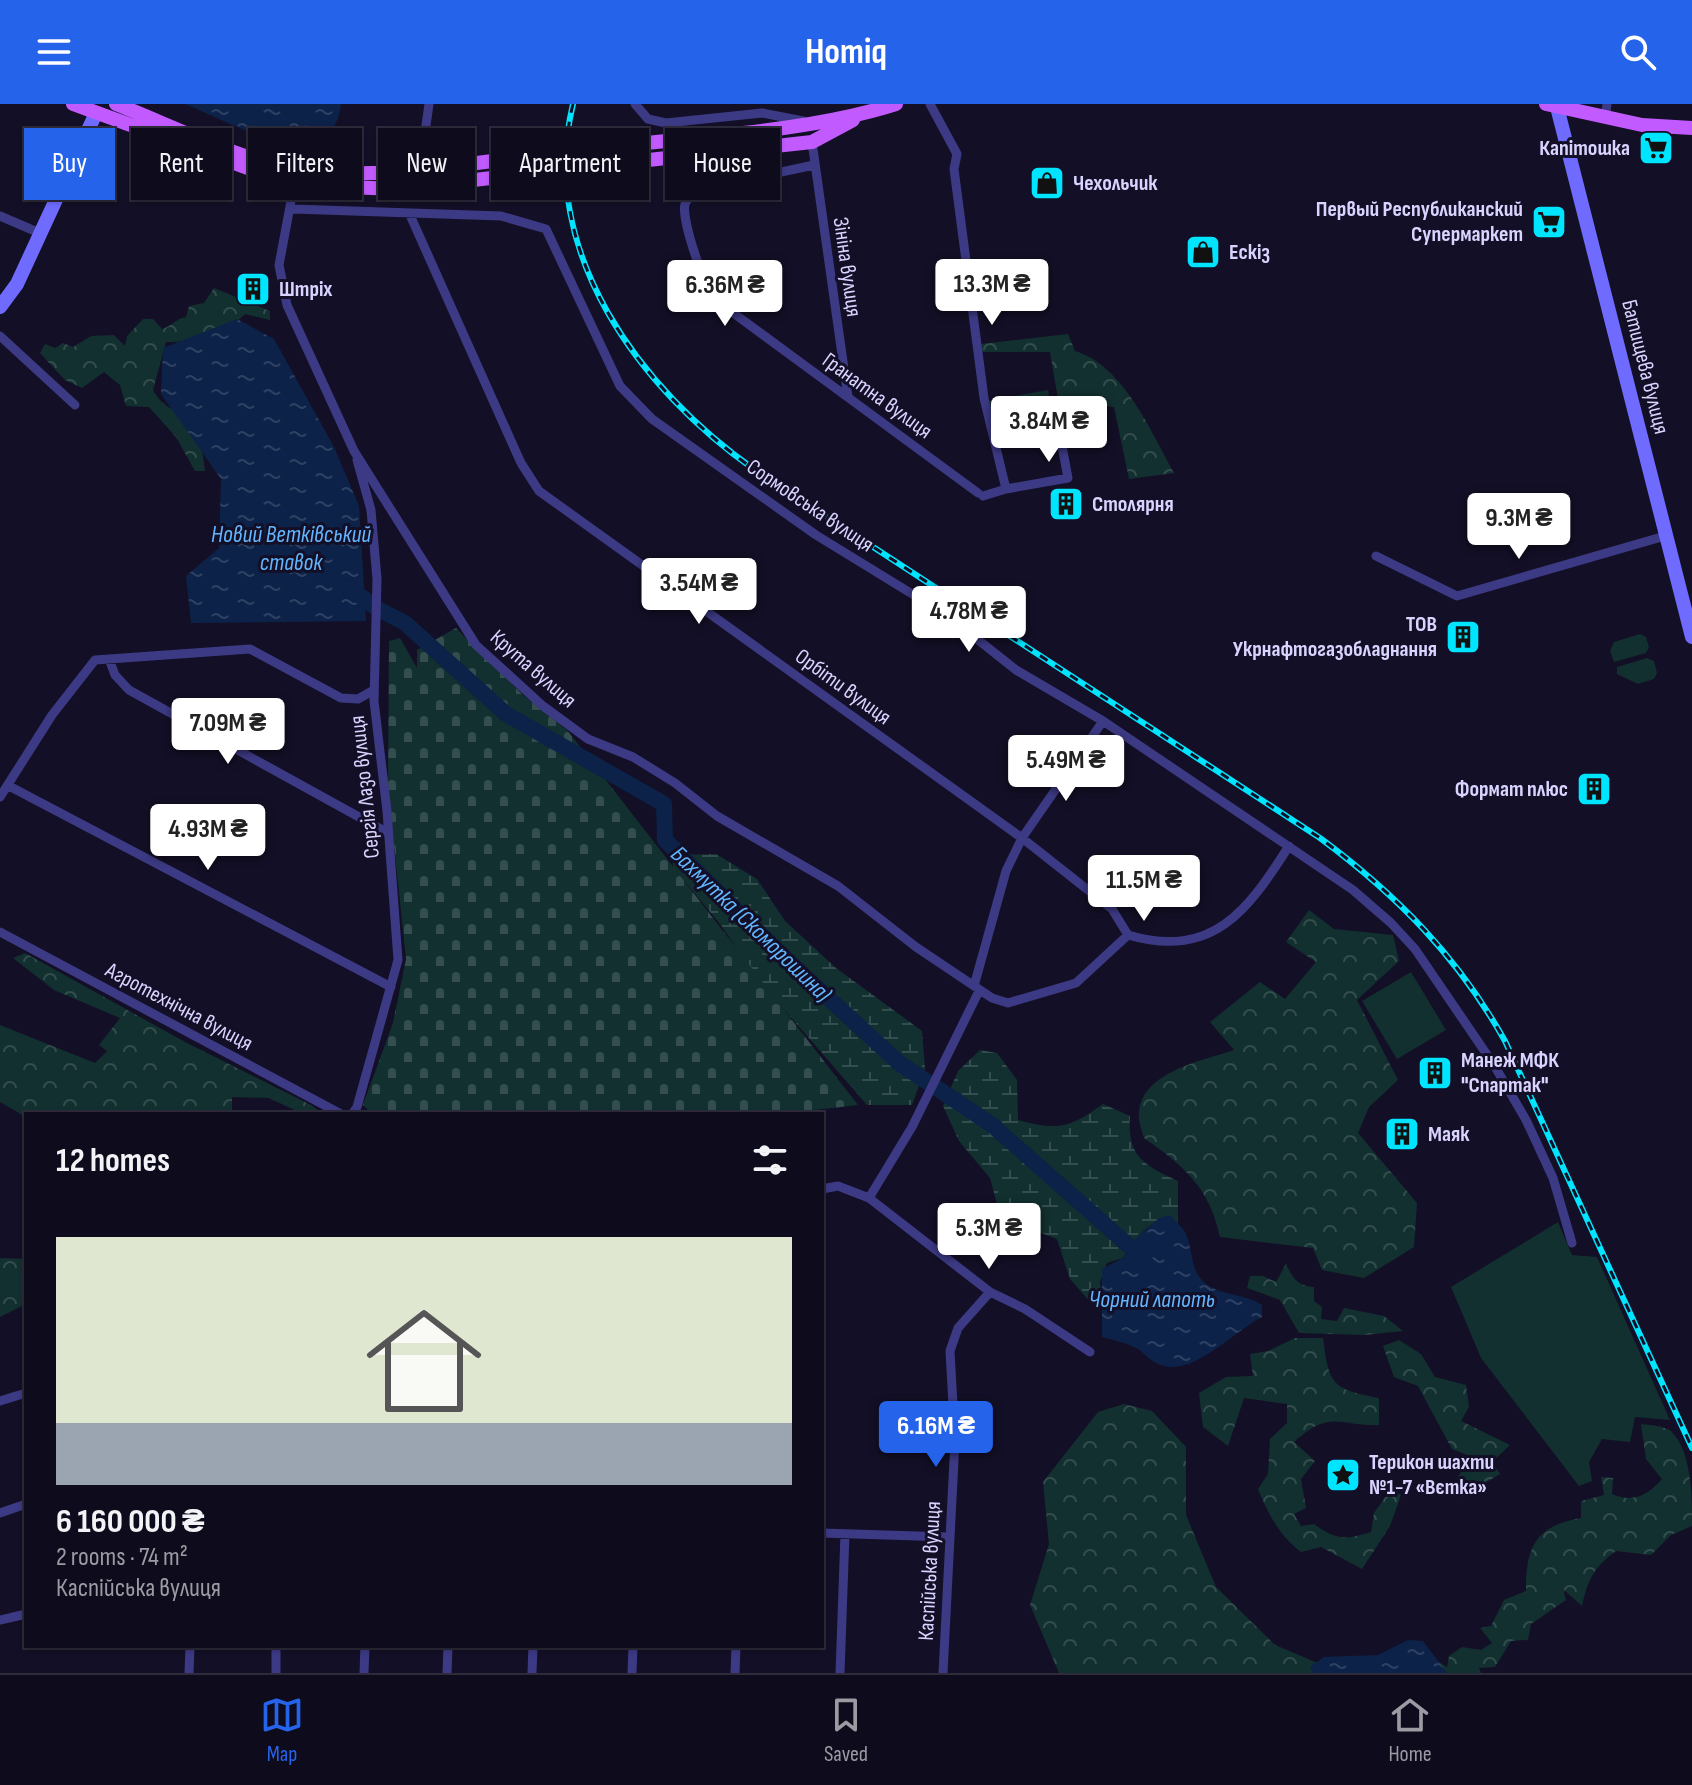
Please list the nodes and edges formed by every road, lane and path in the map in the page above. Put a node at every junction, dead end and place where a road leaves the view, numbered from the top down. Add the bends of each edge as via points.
1 (73, 104) edge
2 (116, 104) edge
3 (429, 104) edge
4 (635, 104) edge
5 (896, 104) edge
6 (930, 104) edge
7 (1551, 106) edge
8 (97, 108) edge
9 (1606, 111) edge
10 (864, 114) junction
11 (808, 122) junction
12 (426, 128) edge
13 (1692, 128) edge
14 (649, 142) edge
15 (812, 142) junction
16 (793, 145) junction
17 (649, 160) edge
18 (814, 165) junction
19 (248, 167) edge
20 (378, 171) edge
21 (491, 178) edge
22 (362, 188) edge
23 (293, 200) edge
24 (293, 209) junction
25 (410, 215) junction
26 (0, 216) edge
27 (42, 234) junction
28 (0, 307) edge
29 (0, 336) edge
30 (848, 397) junction
31 (75, 405) dead end
32 (1056, 414) dead end
33 (354, 451) junction
34 (1006, 489) junction
35 (1665, 536) junction
36 (1376, 556) dead end
37 (1692, 637) edge
38 (109, 659) junction
39 (374, 690) junction
40 (1103, 721) junction
41 (9, 786) junction
42 (0, 797) edge
43 (388, 833) junction
44 (1022, 838) junction
45 (1289, 846) junction
46 (0, 932) edge
47 (1128, 935) junction
48 (391, 987) junction
49 (976, 989) junction
50 (337, 1112) edge
51 (353, 1112) edge
52 (824, 1189) edge
53 (872, 1202) junction
54 (1572, 1243) dead end
55 (990, 1292) junction
56 (1090, 1352) dead end
57 (24, 1394) edge
58 (0, 1401) edge
59 (24, 1505) edge
60 (0, 1513) edge
61 (824, 1533) edge
62 (845, 1534) junction
63 (949, 1537) junction
64 (24, 1614) edge
65 (0, 1620) edge
66 (190, 1648) edge
67 (276, 1648) edge
68 (365, 1648) edge
69 (448, 1648) edge
70 (533, 1648) edge
71 (633, 1648) edge
72 (736, 1648) edge
73 (189, 1673) edge
74 (276, 1673) edge
75 (364, 1673) edge
76 (447, 1673) edge
77 (532, 1673) edge
78 (632, 1673) edge
79 (735, 1673) edge
80 (840, 1673) edge
81 (943, 1673) edge

1 - 8 main road
2 - 20 main road via 298,170
3 - 12 street
4 - 11 street via 648,119 666,123 762,113
5 - 10 main road
6 - 34 street via 957,154 954,169 984,398
7 - 9 main road
7 - 35 street, Батищева вулиця
8 - 19 main road
8 - 27 street
9 - 13 main road
10 - 11 main road
10 - 15 main road
11 - 14 main road
11 - 16 main road via 810,136
15 - 16 main road
15 - 18 street, Зініна вулиця
16 - 17 main road
18 - 30 street, Зініна вулиця
18 - 30 street, Гранатна вулиця via 698,190 685,202 685,210 711,297
21 - 22 main road via 398,189
23 - 24 street, Крута вулиця
24 - 25 street, Сормовська вулиця
24 - 33 street, Крута вулиця via 279,265 287,305
25 - 40 street, Сормовська вулиця via 501,216 546,229 620,386 634,404 816,535 948,616 1016,670
25 - 44 street, Орбіти вулиця via 521,463 539,491
26 - 27 street
27 - 28 street
29 - 31 street
30 - 34 street, Гранатна вулиця via 980,494
32 - 34 street via 1068,478
33 - 39 street, Сергія Лазо вулиця via 371,510 377,579
33 - 49 street, Крута вулиця via 476,645 543,706 588,739 633,757 717,816 838,886
35 - 36 street via 1457,596
35 - 37 street, Батищева вулиця
38 - 39 street via 250,649 341,698 358,699
38 - 41 street via 88,665
38 - 43 street via 129,690
39 - 43 street, Сергія Лазо вулиця
40 - 44 street
40 - 45 street, Сормовська вулиця
41 - 42 street
41 - 48 street
43 - 48 street, Сергія Лазо вулиця via 398,960
44 - 47 street, Орбіти вулиця via 1112,909
44 - 49 street via 1006,871
45 - 47 street via 1253,902 1201,938 1172,943
45 - 54 street, Сормовська вулиця via 1372,906 1415,949 1494,1065 1541,1147
46 - 50 street, Агротехнічна вулиця
47 - 49 street, Крута вулиця via 1076,983 1008,1003
48 - 51 street, Сергія Лазо вулиця
49 - 53 street
52 - 53 street via 838,1186
53 - 55 street
55 - 56 street
55 - 63 street, Каспійська вулиця via 958,1328 950,1351 955,1441
57 - 58 street
59 - 60 street
61 - 62 street
62 - 63 street
62 - 80 street
63 - 81 street, Каспійська вулиця
64 - 65 street
66 - 73 street
67 - 74 street
68 - 75 street
69 - 76 street
70 - 77 street
71 - 78 street
72 - 79 street

